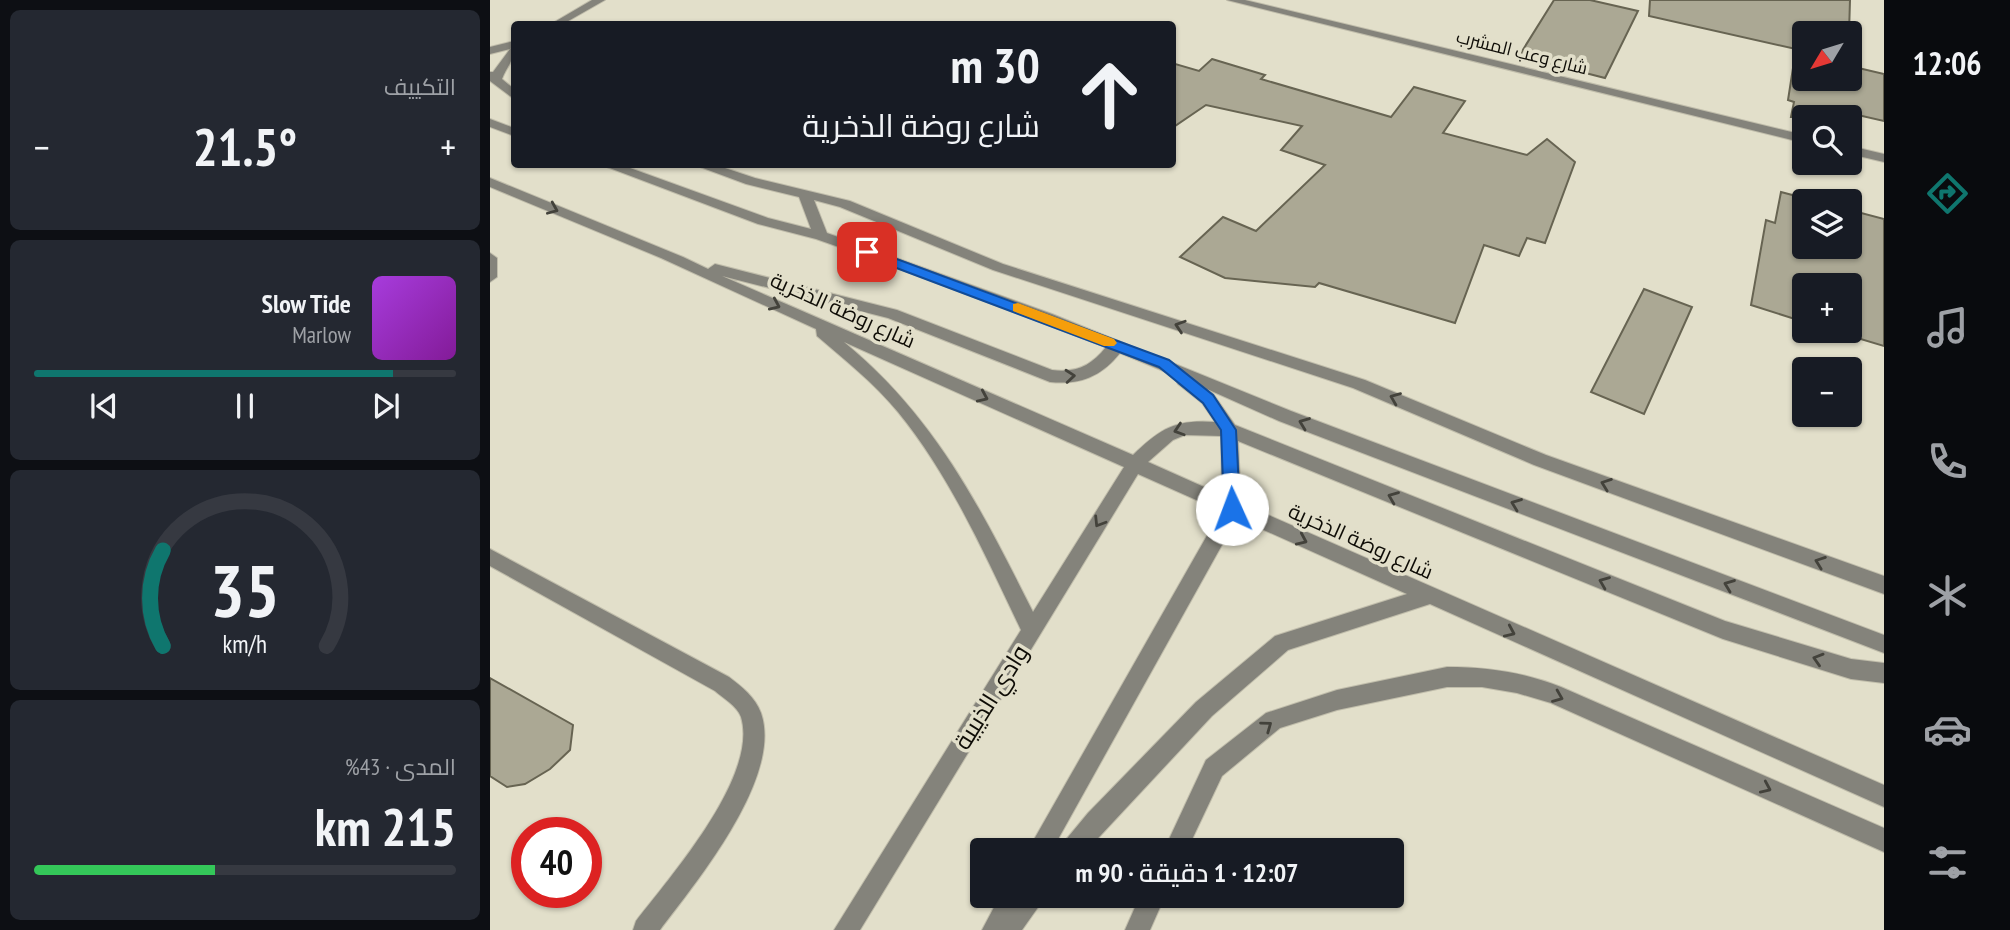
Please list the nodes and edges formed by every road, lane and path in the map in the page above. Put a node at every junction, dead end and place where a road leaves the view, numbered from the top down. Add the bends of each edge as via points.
1 (600, 0) edge
2 (1232, 0) edge
3 (562, 21) edge
4 (511, 45) edge
5 (490, 51) edge
6 (511, 55) edge
7 (493, 77) edge
8 (511, 92) edge
9 (490, 123) edge
10 (511, 131) edge
11 (1792, 136) edge
12 (1862, 153) edge
13 (1884, 158) edge
14 (617, 168) edge
15 (713, 168) edge
16 (490, 182) edge
17 (804, 193) junction
18 (821, 236) junction
19 (667, 257) junction
20 (490, 258) edge
21 (490, 277) edge
22 (809, 320) junction
23 (1117, 345) junction
24 (1164, 364) junction
25 (1229, 430) junction
26 (1135, 464) junction
27 (1232, 509) junction
28 (490, 557) edge
29 (1884, 585) edge
30 (1429, 596) junction
31 (1032, 631) junction
32 (1884, 644) edge
33 (1884, 673) edge
34 (1884, 796) edge
35 (1046, 838) edge
36 (1082, 838) edge
37 (1181, 838) edge
38 (1884, 840) edge
39 (1006, 908) edge
40 (1024, 908) edge
41 (1147, 908) edge
42 (645, 930) edge
43 (846, 930) edge
44 (994, 930) edge
45 (1006, 930) edge
46 (1137, 930) edge

1 - 3 street
2 - 11 street, شارع وعب المشرب
4 - 5 street
6 - 7 street
7 - 8 street
9 - 10 street
12 - 13 street
14 - 18 street via 763,221
15 - 17 street
16 -> 19 street, شارع روضة الذخرية
17 - 18 street
29 -> 17 street via 1507,447 1359,384 998,267 873,214
18 - 23 street
19 -> 22 street, شارع روضة الذخرية
19 -> 23 street, شارع روضة الذخرية via 892,314 1050,376 1092,372
20 - 21 street
22 -> 26 street, شارع روضة الذخرية
22 - 31 street via 880,382 927,440 981,530
23 - 24 street
24 - 25 street via 1208,399
32 -> 24 street via 1298,421
25 -> 26 street, وادي الذيبية via 1187,426 1164,435
25 - 27 street
33 -> 25 street, وادي الذيبية via 1851,669 1723,630
26 - 27 street, شارع روضة الذخرية
26 -> 31 street, وادي الذيبية
27 -> 30 street, شارع روضة الذخرية
27 - 35 street
28 - 42 street via 722,684 742,699 751,716 752,757 729,813
30 -> 34 street, شارع روضة الذخرية
30 - 36 street via 1282,643 1204,709
31 - 43 street, وادي الذيبية
37 -> 38 street via 1214,768 1274,720 1337,700 1447,677 1482,677 1554,694
39 - 44 street
40 - 45 street
41 - 46 street

